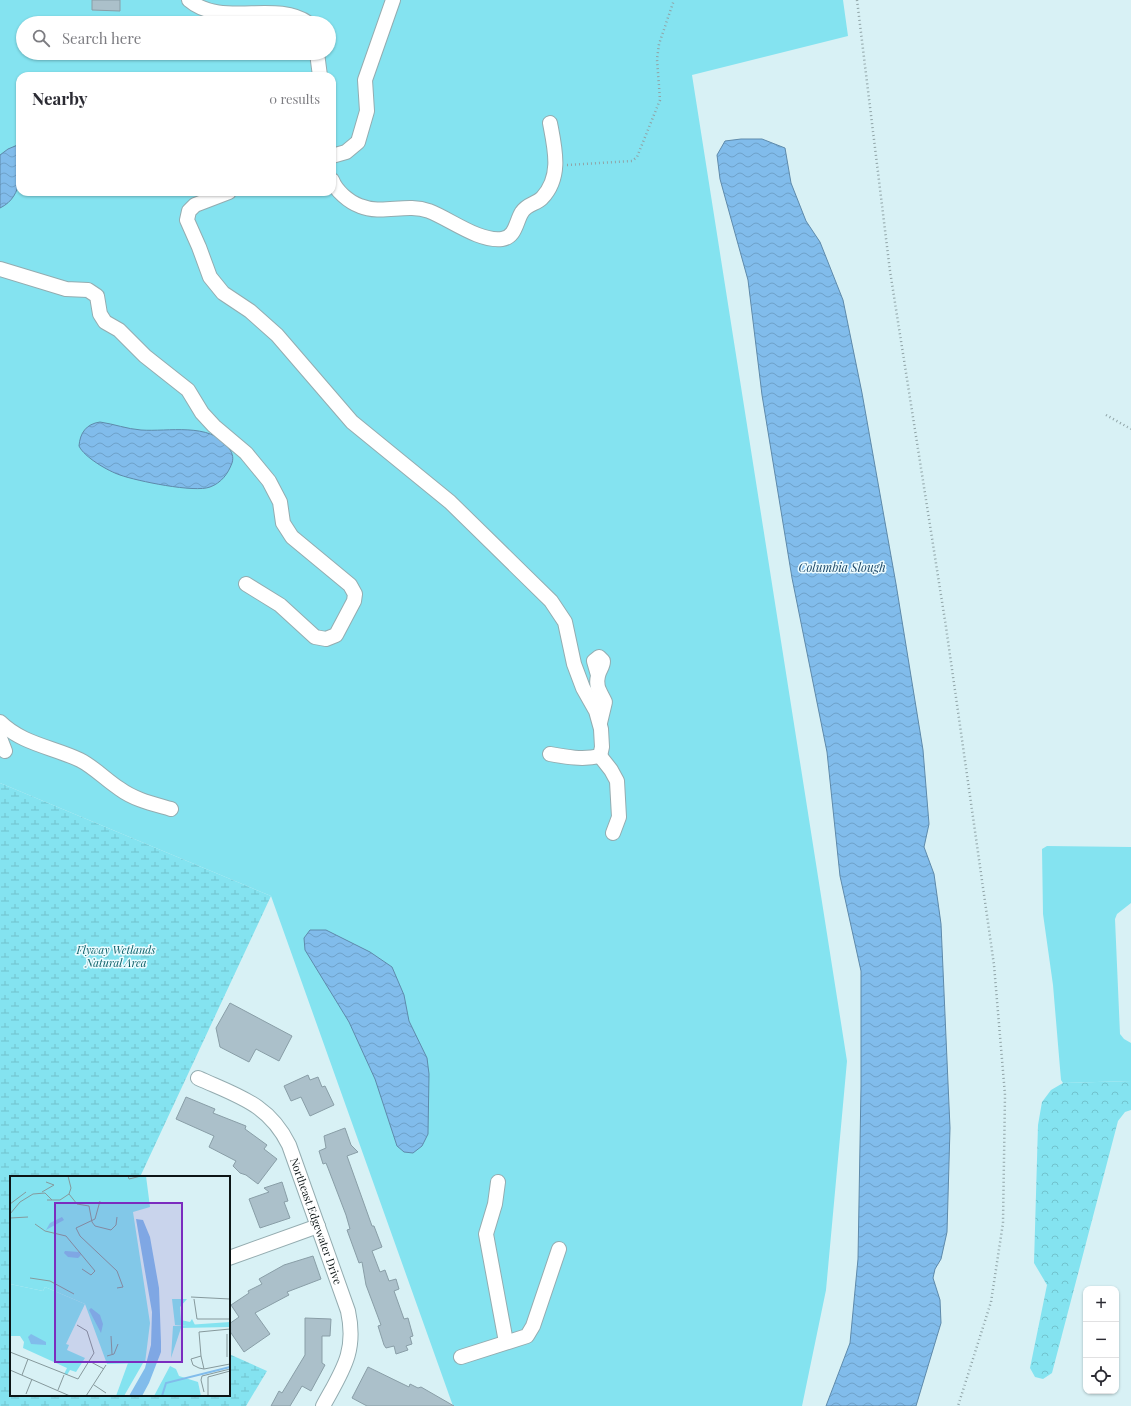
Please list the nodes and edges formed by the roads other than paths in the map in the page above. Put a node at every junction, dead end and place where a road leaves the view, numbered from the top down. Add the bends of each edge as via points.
1 (190, 0) edge
2 (392, 0) edge
3 (303, 16) edge
4 (319, 60) edge
5 (320, 72) edge
6 (550, 123) dead end
7 (336, 155) edge
8 (336, 185) edge
9 (219, 196) edge
10 (0, 269) edge
11 (246, 584) dead end
12 (598, 676) dead end
13 (0, 722) edge
14 (600, 724) junction
15 (550, 754) dead end
16 (600, 756) junction
17 (171, 809) dead end
18 (613, 833) dead end
19 (198, 1078) dead end
20 (498, 1182) dead end
21 (318, 1226) junction
22 (559, 1250) dead end
23 (230, 1258) edge
24 (506, 1342) junction
25 (461, 1357) dead end
26 (323, 1406) edge

1 - 3 street via 197,6 227,11 266,6 286,8
2 - 7 street via 365,80 367,111 358,142 346,152
4 - 5 street
6 - 8 street via 556,166 548,191 522,212 512,234 503,239 480,236 428,211 414,208 369,209 358,206 346,198
9 - 14 street via 195,205 189,211 187,220 210,277 223,293 250,311 277,335 352,422 450,502 551,601 565,622 574,664
10 - 11 street via 66,289 88,290 97,296 100,314 105,322 119,330 145,356 188,390 214,426 246,453 269,482 280,502 283,523 292,537 350,585 355,594 354,601 336,634 326,639 316,637 280,605
12 - 14 street via 598,690 605,702
13 - 17 street via 9,732 82,761 134,798
14 - 16 street
15 - 16 street via 590,758
16 - 18 street via 617,781 619,817
19 - 21 street, Northeast Edgewater Drive via 258,1107 272,1118 289,1145
20 - 24 street via 495,1204 486,1234
21 - 23 street
21 - 26 street, Northeast Edgewater Drive via 352,1327 350,1353
22 - 24 street via 533,1326 527,1336
24 - 25 street

